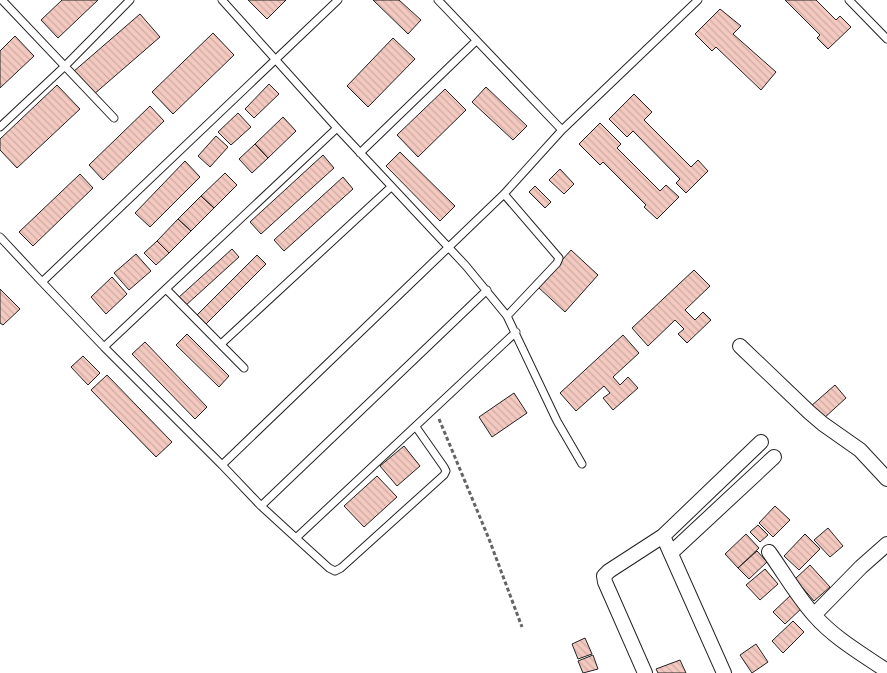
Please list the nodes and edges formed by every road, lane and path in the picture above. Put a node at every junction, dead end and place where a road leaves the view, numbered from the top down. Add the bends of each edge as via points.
1 (2, 0) edge
2 (130, 0) edge
3 (222, 0) edge
4 (338, 0) edge
5 (438, 0) edge
6 (698, 0) edge
7 (849, 0) edge
8 (887, 40) edge
9 (476, 41) junction
10 (276, 59) junction
11 (66, 66) junction
12 (114, 118) dead end
13 (0, 127) edge
14 (337, 128) junction
15 (562, 130) junction
16 (360, 153) junction
17 (391, 187) junction
18 (504, 194) junction
19 (0, 237) edge
20 (448, 246) junction
21 (42, 282) junction
22 (166, 289) junction
23 (487, 290) junction
24 (508, 316) junction
25 (516, 332) junction
26 (221, 344) junction
27 (740, 346) dead end
28 (104, 347) junction
29 (244, 368) dead end
30 (435, 408) junction
31 (416, 427) junction
32 (761, 442) dead end
33 (774, 457) dead end
34 (582, 464) dead end
35 (222, 466) junction
36 (887, 479) edge
37 (261, 506) junction
38 (664, 536) junction
39 (296, 538) junction
40 (887, 544) edge
41 (672, 552) junction
42 (770, 552) dead end
43 (814, 615) junction
44 (522, 627) dead end
45 (887, 671) edge
46 (645, 673) edge
47 (724, 673) edge

1 - 11 lane
2 - 11 lane
3 - 10 lane
4 - 10 lane
5 - 9 lane
6 - 15 lane
7 - 8 lane
9 - 15 lane
9 - 16 lane
10 - 14 lane
10 - 21 lane
11 - 12 lane
11 - 13 lane
14 - 16 lane
14 - 22 lane
15 - 18 lane
16 - 17 lane
17 - 20 lane
17 - 26 lane
18 - 20 lane
18 - 24 lane via 559,258
19 - 21 lane
20 - 23 lane
20 - 35 lane
21 - 28 lane
22 - 26 lane
22 - 28 lane
23 - 24 lane
23 - 37 lane
24 - 25 lane
25 - 30 lane
25 - 34 lane
26 - 29 lane
27 - 36 street via 809,412 860,450
28 - 35 lane
30 - 31 lane
30 - 44 path
31 - 39 lane
31 - 39 lane via 444,467 444,475 335,571
32 - 38 street
33 - 41 street
35 - 37 lane
37 - 39 lane
38 - 41 street
38 - 46 street via 604,576
40 - 43 street
41 - 47 street
42 - 43 street
43 - 45 street via 846,643

